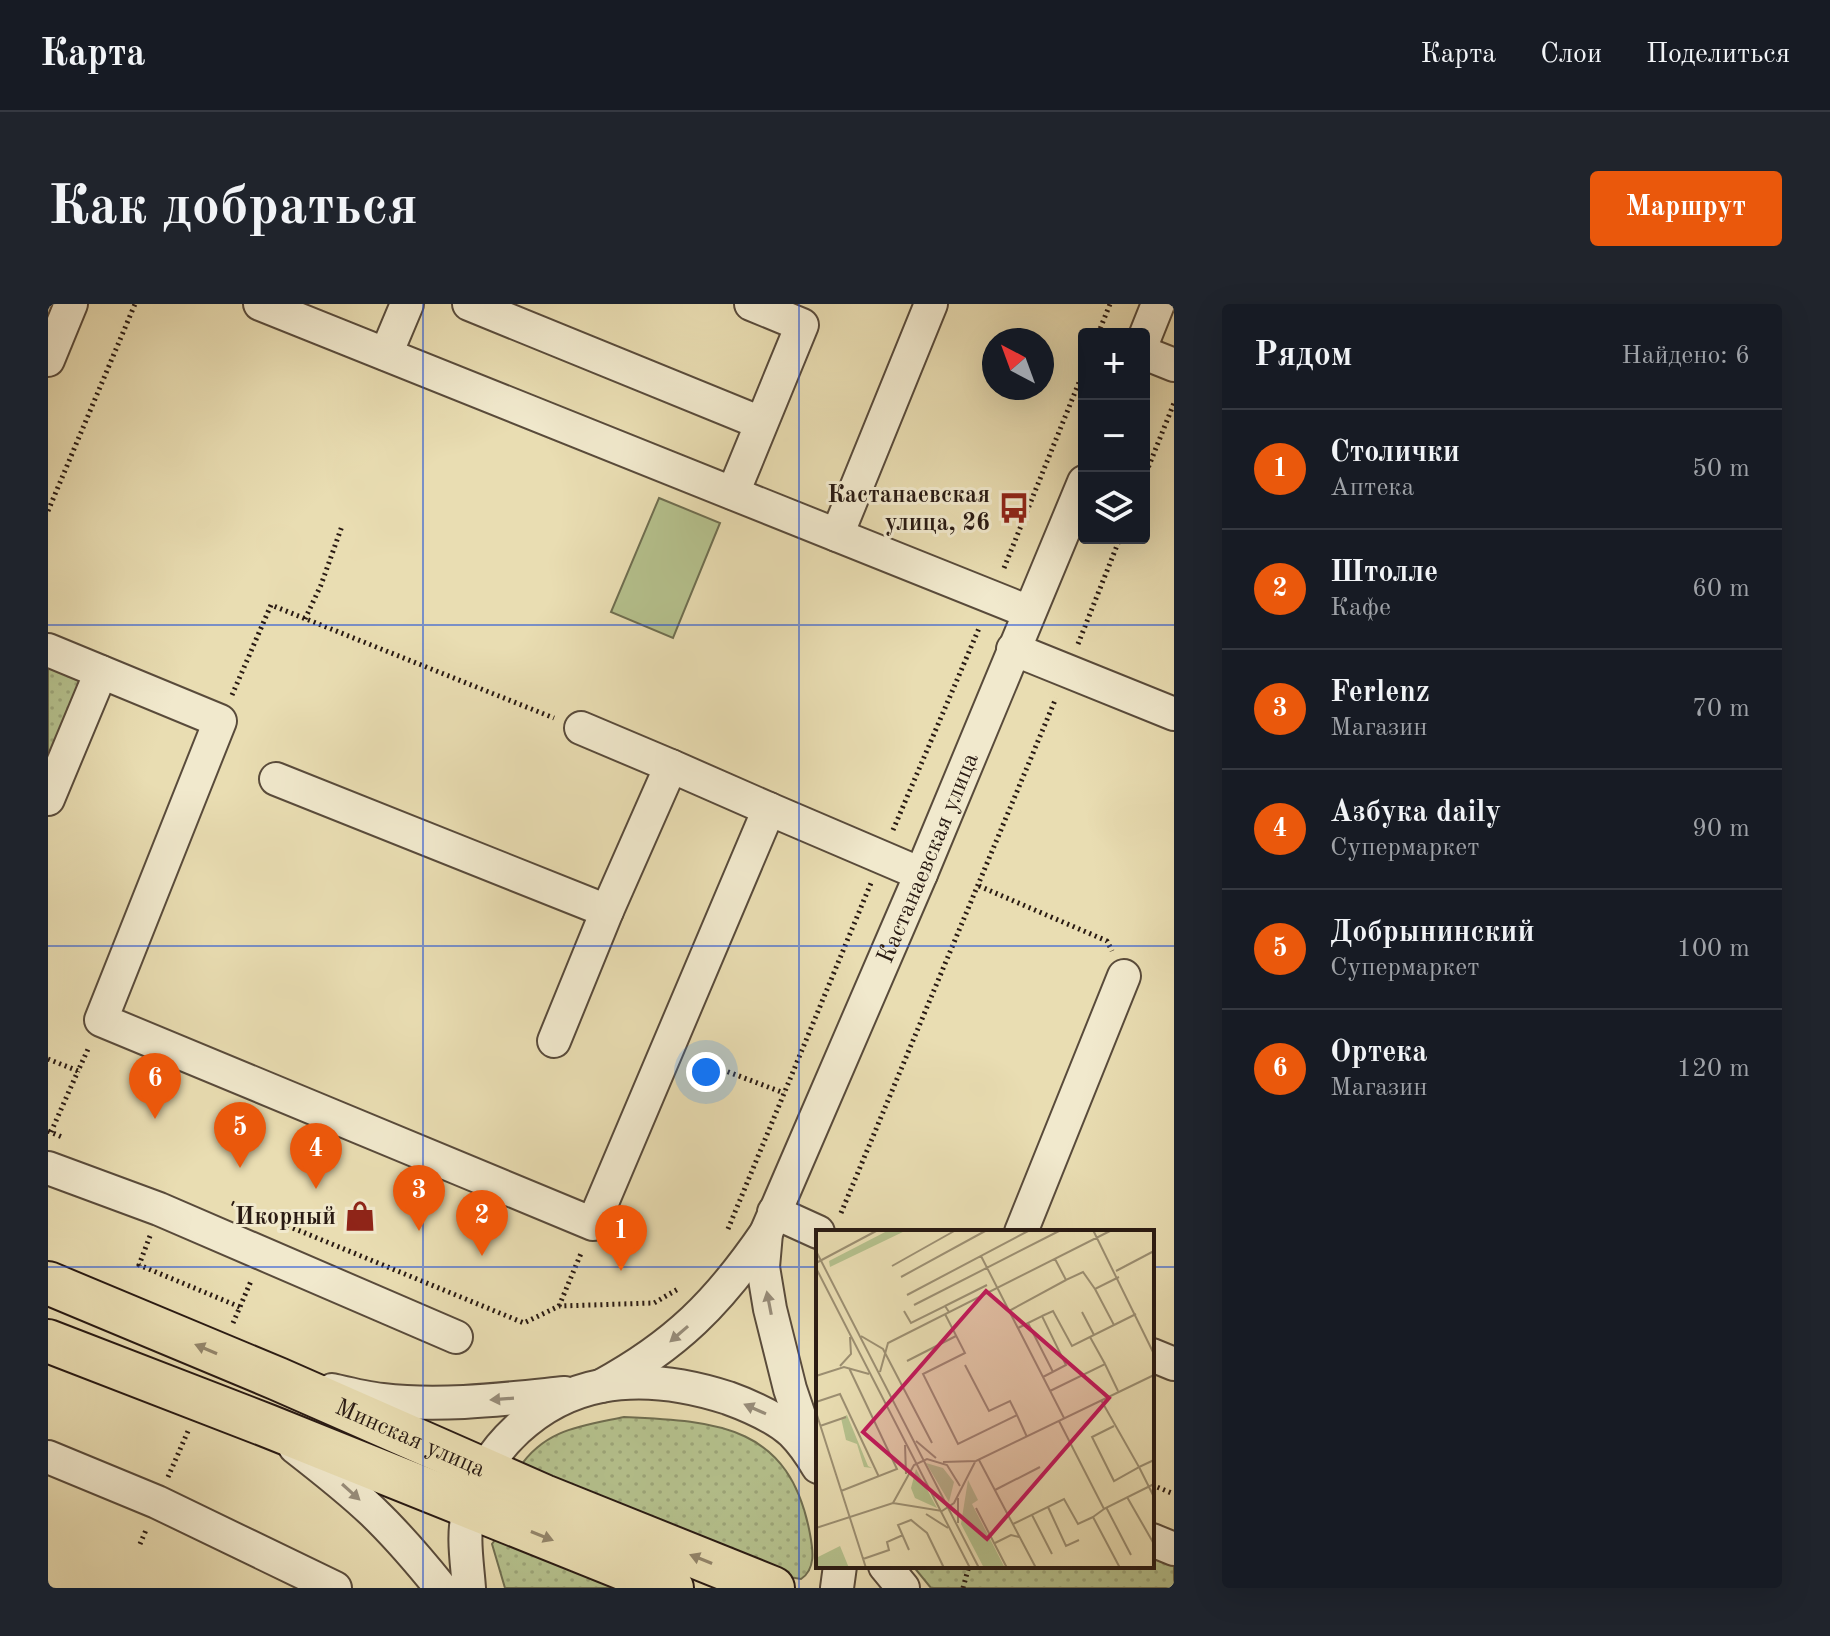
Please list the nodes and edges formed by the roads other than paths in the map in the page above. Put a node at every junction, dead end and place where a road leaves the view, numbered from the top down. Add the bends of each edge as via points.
1 (71, 304) edge
2 (260, 304) edge
3 (407, 304) edge
4 (469, 304) edge
5 (751, 304) edge
6 (931, 304) edge
7 (1158, 304) edge
8 (1148, 328) edge
9 (386, 354) junction
10 (1150, 355) edge
11 (48, 360) edge
12 (1174, 365) edge
13 (761, 423) junction
14 (733, 493) junction
15 (1078, 496) edge
16 (837, 535) junction
17 (1029, 612) junction
18 (1013, 649) junction
19 (48, 650) edge
20 (101, 672) junction
21 (1174, 714) edge
22 (581, 728) road end
23 (671, 766) junction
24 (276, 779) dead end
25 (48, 799) edge
26 (769, 809) junction
27 (921, 874) junction
28 (607, 911) junction
29 (1124, 976) road end
30 (554, 1041) dead end
31 (48, 1168) edge
32 (770, 1223) junction
33 (829, 1225) edge
34 (1022, 1230) edge
35 (48, 1283) edge
36 (456, 1337) dead end
37 (48, 1341) edge
38 (1154, 1356) edge
39 (1174, 1364) edge
40 (278, 1379) junction
41 (590, 1389) junction
42 (268, 1426) junction
43 (48, 1457) edge
44 (816, 1463) edge
45 (477, 1489) junction
46 (1154, 1541) edge
47 (1174, 1549) edge
48 (840, 1568) edge
49 (887, 1568) edge
50 (335, 1588) edge
51 (441, 1588) edge
52 (469, 1588) edge
53 (672, 1588) edge
54 (773, 1588) edge
55 (837, 1588) edge
56 (903, 1588) edge

1 - 11 street
2 - 9 street
3 - 9 street
4 - 13 street
5 - 13 street via 802,325
6 - 16 street
7 - 8 street
9 - 14 street
10 - 12 street
13 - 14 street
14 - 16 street
15 - 17 street, Кастанаевская улица
16 - 17 street
17 - 18 street, Кастанаевская улица
18 - 21 street
18 - 27 street, Кастанаевская улица
19 - 20 street
20 - 25 street
20 - 26 street via 220,721 101,1020 593,1224
22 - 23 street
23 - 26 street
23 - 28 street
24 - 28 street
26 - 27 street
27 - 32 street, Кастанаевская улица
28 - 30 street
29 - 34 street
31 - 36 street via 159,1209
32 - 33 street
32 -> 41 street, Кастанаевская улица via 739,1273 705,1311 632,1369
44 -> 32 street, Кастанаевская улица via 770,1309 763,1267
40 -> 35 main road, Минская улица
37 - 42 main road, Минская улица
38 - 39 street
41 -> 40 street via 432,1403 382,1400
40 - 45 main road, Минская улица
44 -> 41 street, Кастанаевская улица via 793,1433 740,1403 685,1387 634,1383
41 - 45 street, Кастанаевская улица via 549,1406 503,1442
42 - 45 main road, Минская улица
42 -> 51 street via 373,1512
43 - 50 street via 157,1502
45 - 52 street via 465,1530
45 -> 53 main road, Минская улица
54 -> 45 main road, Минская улица
46 - 47 street
48 - 55 street
49 - 56 street

